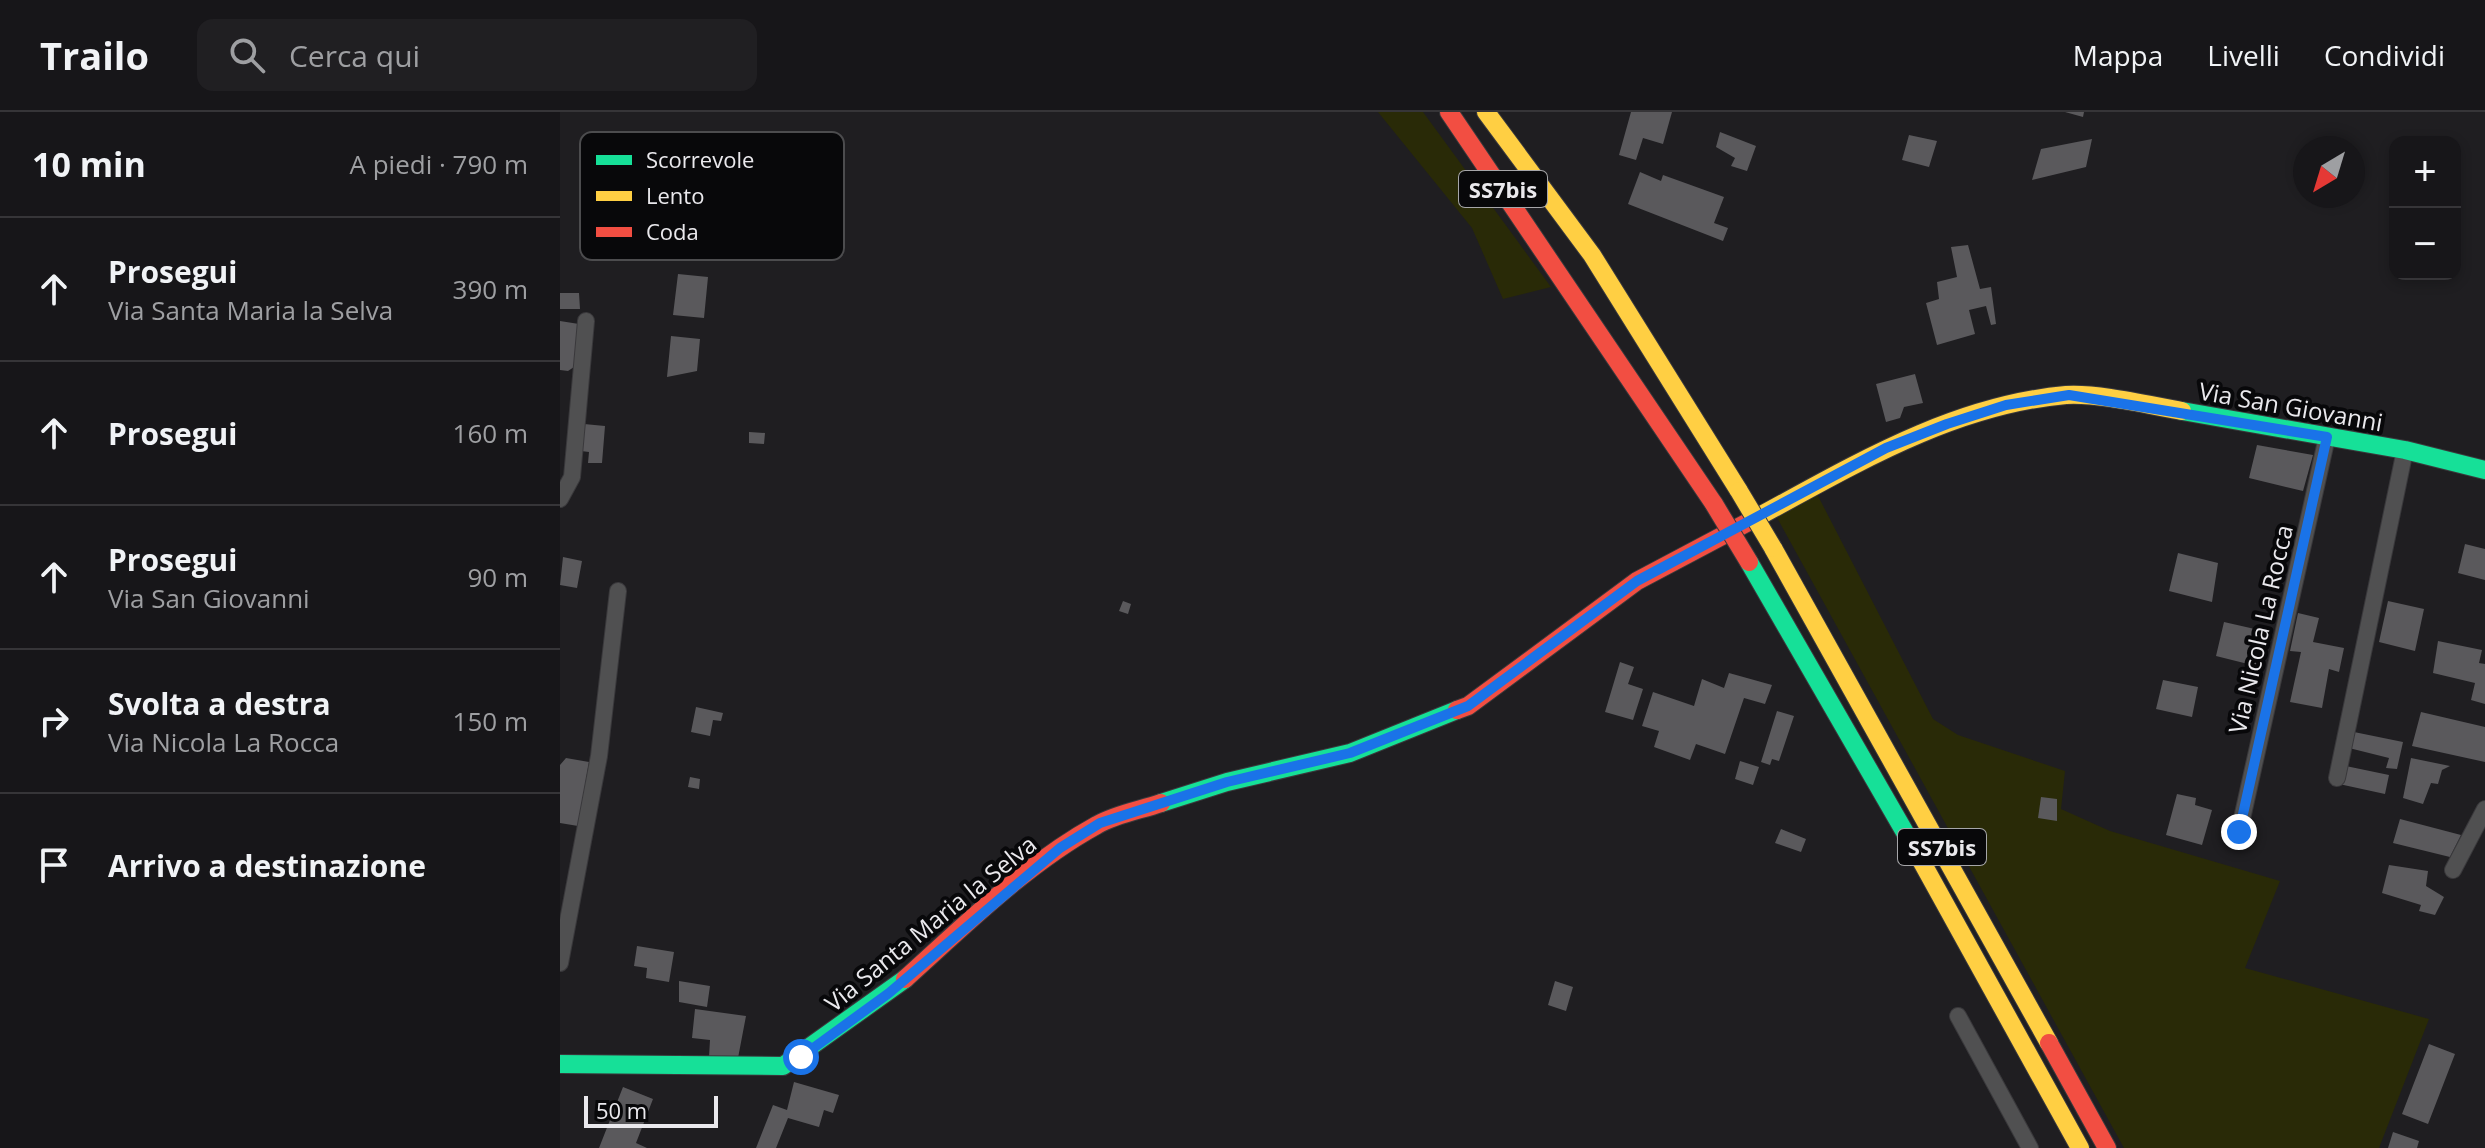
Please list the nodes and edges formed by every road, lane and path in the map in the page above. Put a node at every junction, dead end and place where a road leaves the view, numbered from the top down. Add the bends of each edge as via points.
1 (1449, 112) edge
2 (1486, 112) edge
3 (1495, 112) edge
4 (1516, 150) junction
5 (586, 321) dead end
6 (2327, 437) junction
7 (2405, 450) junction
8 (2485, 470) edge
9 (560, 499) edge
10 (1697, 549) joint
11 (618, 591) dead end
12 (2337, 778) dead end
13 (2485, 809) edge
14 (2239, 832) dead end
15 (2453, 870) dead end
16 (560, 963) edge
17 (1958, 1016) dead end
18 (560, 1064) edge
19 (2030, 1148) edge
20 (2080, 1148) edge
21 (2107, 1148) edge

1 - 20 main road, SS7bis, bridge via 1714,504 1964,934
2 - 4 main road, SS7bis
3 - 4 main road
4 - 21 main road, SS7bis, bridge via 1592,255 1773,548
5 - 9 street via 572,477
6 - 7 main road, Via San Giovanni
6 - 10 main road, Via San Giovanni via 2069,395 2006,405 1886,448
6 - 14 street, Via Nicola La Rocca
7 - 8 main road, Via San Giovanni
7 - 12 street
10 - 18 main road, Via Santa Maria la Selva via 1637,581 1468,706 1350,753 1227,782 1100,823 1024,877 889,993 783,1066
11 - 16 street via 599,756
13 - 15 street
17 - 19 street

